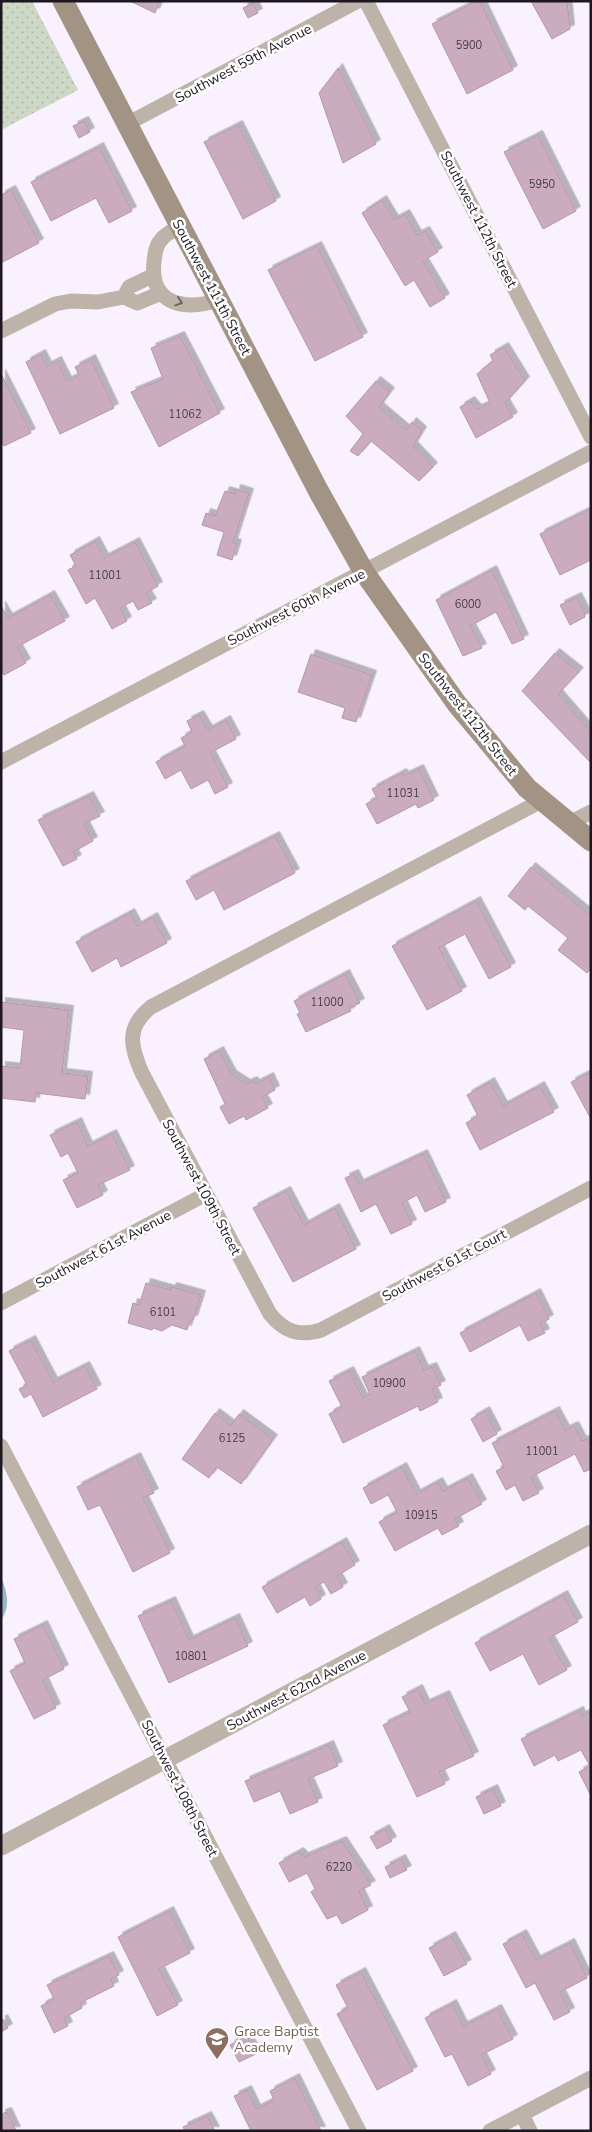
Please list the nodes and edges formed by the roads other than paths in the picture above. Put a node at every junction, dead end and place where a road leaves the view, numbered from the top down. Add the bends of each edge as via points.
1 (63, 1) edge
2 (358, 1) edge
3 (366, 1) edge
4 (127, 124) junction
5 (180, 226) junction
6 (152, 276) junction
7 (161, 293) junction
8 (124, 297) junction
9 (218, 300) junction
10 (1, 331) edge
11 (591, 437) edge
12 (591, 452) edge
13 (364, 572) junction
14 (1, 762) edge
15 (541, 801) junction
16 (591, 812) edge
17 (569, 824) junction
18 (591, 841) edge
19 (591, 1188) edge
20 (206, 1194) junction
21 (1, 1303) edge
22 (295, 1333) joint
23 (1, 1446) edge
24 (591, 1534) edge
25 (164, 1759) junction
26 (1, 1846) edge
27 (591, 2078) edge
28 (522, 2114) junction
29 (359, 2131) edge
30 (490, 2131) edge
31 (530, 2131) edge

1 - 4 main road, Southwest 111th Street
2 - 4 street, Southwest 59th Avenue
3 - 11 street, Southwest 112th Street
4 - 5 main road, Southwest 111th Street
5 - 6 street via 160,240
5 - 9 main road, Southwest 111th Street
6 - 7 street
6 - 8 street via 129,287
7 - 8 street via 138,303
7 -> 9 street via 177,303 190,306 202,306
8 - 10 street via 54,304
9 - 13 main road, Southwest 111th Street
12 - 13 street, Southwest 60th Avenue
13 - 14 street, Southwest 60th Avenue
13 - 15 main road, Southwest 112th Street via 457,704
15 - 17 main road, Southwest 112th Street
15 - 20 street, Southwest 109th Street via 151,1007 138,1019 132,1046 135,1059
16 - 17 street
17 - 18 main road, Southwest 112th Street
19 - 22 street, Southwest 61st Court via 321,1330
20 - 21 street, Southwest 61st Avenue
20 - 22 street, Southwest 109th Street via 270,1314
23 - 25 street, Southwest 108th Street
24 - 25 street, Southwest 62nd Avenue
25 - 26 street, Southwest 62nd Avenue
25 - 29 street, Southwest 108th Street
27 - 28 street
28 - 30 street
28 - 31 street

